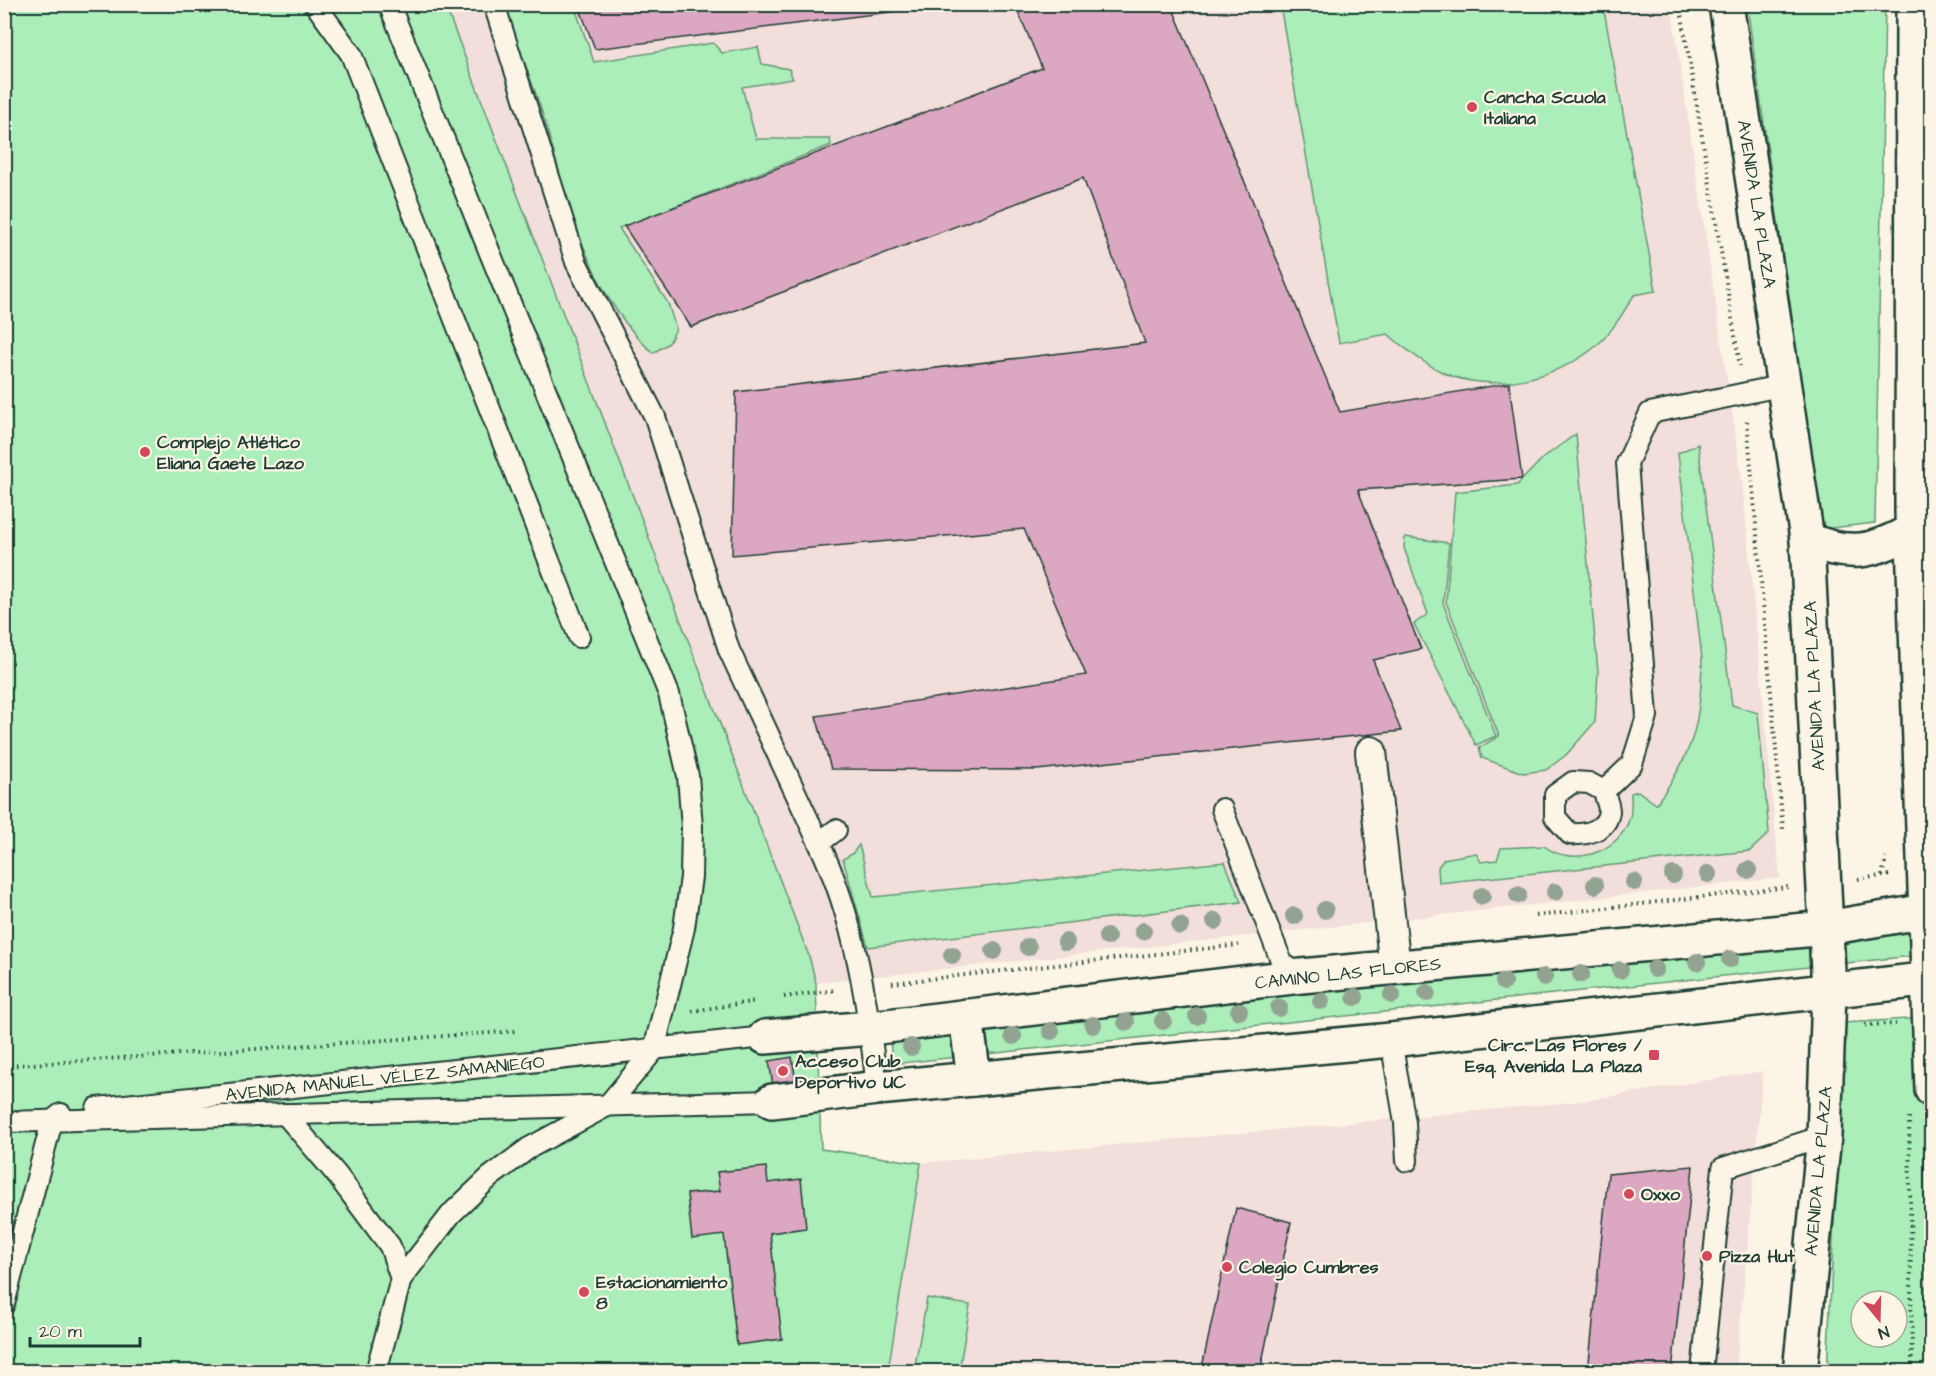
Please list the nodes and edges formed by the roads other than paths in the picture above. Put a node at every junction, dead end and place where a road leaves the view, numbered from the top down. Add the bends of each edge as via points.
1 (315, 4) edge
2 (389, 4) edge
3 (494, 4) edge
4 (1726, 4) edge
5 (1913, 4) edge
6 (1785, 385) junction
7 (1913, 530) junction
8 (1807, 539) junction
9 (579, 637) dead end
10 (1371, 752) dead end
11 (1926, 784) edge
12 (1604, 791) dead end
13 (1222, 809) dead end
14 (836, 830) dead end
15 (819, 843) junction
16 (1929, 910) edge
17 (1827, 928) junction
18 (1395, 968) junction
19 (1301, 976) junction
20 (1931, 979) edge
21 (1829, 992) junction
22 (966, 1016) junction
23 (870, 1028) junction
24 (765, 1037) joint
25 (1391, 1040) junction
26 (654, 1050) junction
27 (974, 1079) junction
28 (877, 1088) junction
29 (1932, 1090) edge
30 (763, 1101) joint
31 (607, 1106) junction
32 (285, 1114) junction
33 (58, 1116) junction
34 (4, 1117) edge
35 (4, 1122) edge
36 (1824, 1136) junction
37 (1407, 1161) dead end
38 (401, 1278) junction
39 (4, 1304) edge
40 (376, 1371) edge
41 (1702, 1371) edge
42 (1800, 1371) edge

1 - 9 lane via 351,54
2 - 26 lane via 660,672 680,735 692,827 691,877 684,927
3 - 15 lane via 576,262 655,417 729,650
4 - 6 main road, AVENIDA LA PLAZA
5 - 7 main road
6 - 8 main road, AVENIDA LA PLAZA
6 - 12 lane via 1650,413 1627,463 1647,716 1632,764
7 - 8 main road via 1887,545 1855,552
7 - 11 main road
8 - 17 main road, AVENIDA LA PLAZA
10 - 18 street
11 - 16 main road
13 - 19 lane via 1282,963
14 - 15 lane
15 - 23 lane via 860,966
16 - 17 main road, CAMINO LAS FLORES
16 - 20 main road
17 - 18 main road, CAMINO LAS FLORES
17 - 21 main road, AVENIDA LA PLAZA
18 - 19 main road, CAMINO LAS FLORES
19 - 22 main road, CAMINO LAS FLORES
20 - 21 main road
20 - 29 main road
21 - 25 main road
21 - 36 main road, AVENIDA LA PLAZA
22 - 23 main road, CAMINO LAS FLORES
22 - 27 main road
23 - 24 main road, CAMINO LAS FLORES
23 - 28 lane
24 - 26 lane, AVENIDA MANUEL VÉLEZ SAMANIEGO
25 - 27 main road
25 - 37 lane
26 - 31 lane
26 - 33 lane, AVENIDA MANUEL VÉLEZ SAMANIEGO
27 - 28 main road
28 - 30 main road
30 - 31 lane, AVENIDA MANUEL VÉLEZ SAMANIEGO
31 - 32 lane, AVENIDA MANUEL VÉLEZ SAMANIEGO
31 - 38 lane via 529,1148 490,1177 452,1213
32 - 33 lane, AVENIDA MANUEL VÉLEZ SAMANIEGO
32 - 38 lane via 390,1246
33 - 34 lane, AVENIDA MANUEL VÉLEZ SAMANIEGO
33 - 35 lane, AVENIDA MANUEL VÉLEZ SAMANIEGO
33 - 39 lane
36 - 41 lane via 1723,1168
36 - 42 main road, AVENIDA LA PLAZA
38 - 40 lane

